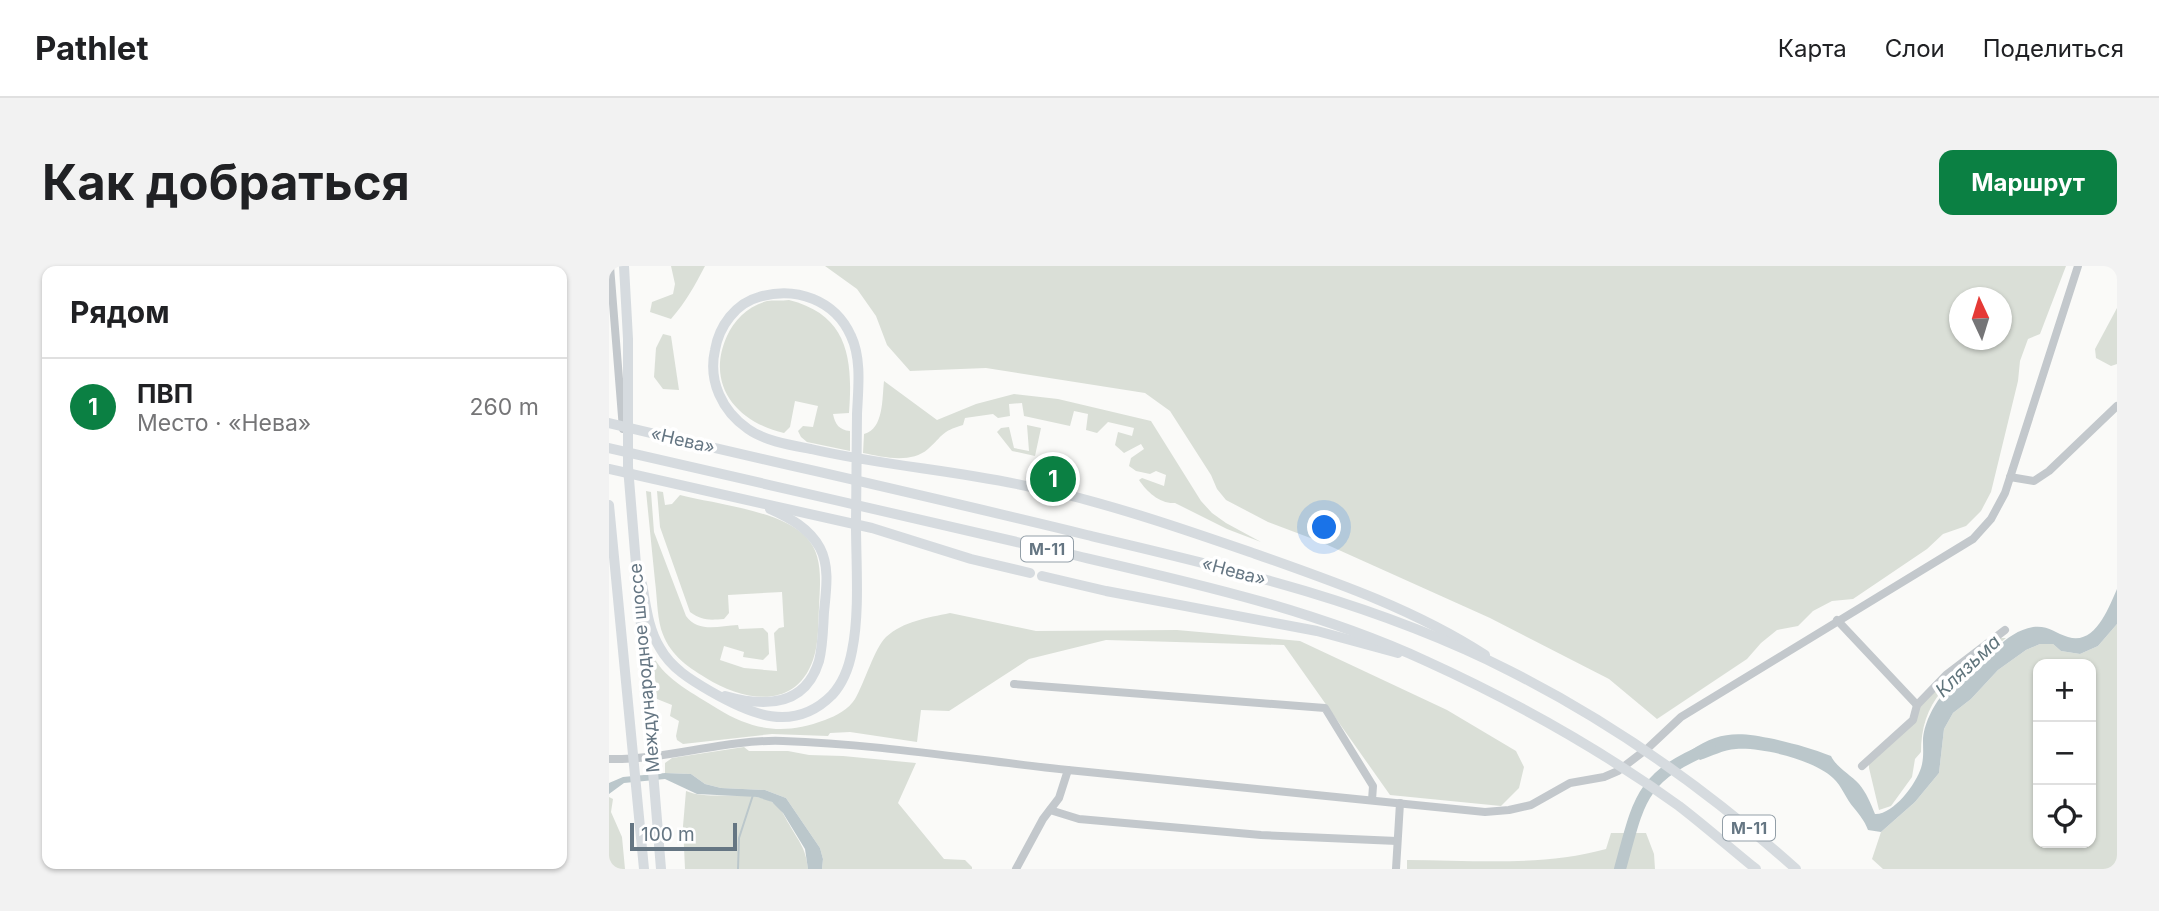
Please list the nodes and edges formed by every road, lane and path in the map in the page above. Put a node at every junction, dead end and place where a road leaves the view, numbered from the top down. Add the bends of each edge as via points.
1 (610, 266) edge
2 (624, 266) edge
3 (2078, 266) edge
4 (2117, 406) edge
5 (609, 423) edge
6 (609, 448) edge
7 (628, 467) junction
8 (609, 469) edge
9 (2010, 477) junction
10 (1044, 490) dead end
11 (1056, 492) dead end
12 (750, 501) junction
13 (609, 505) edge
14 (635, 554) junction
15 (1030, 573) dead end
16 (1042, 576) dead end
17 (1837, 620) junction
18 (2005, 629) dead end
19 (1425, 660) junction
20 (1509, 670) junction
21 (1014, 684) dead end
22 (711, 692) junction
23 (1917, 705) junction
24 (609, 759) edge
25 (1862, 766) dead end
26 (1068, 770) junction
27 (1372, 800) junction
28 (1400, 803) junction
29 (1050, 810) junction
30 (1397, 841) junction
31 (643, 869) edge
32 (661, 869) edge
33 (1016, 869) edge
34 (1396, 869) edge
35 (1756, 869) edge
36 (1796, 869) edge

1 - 7 street
2 - 7 main road
3 - 9 street
4 - 9 street via 2034,481
5 - 20 highway, «Нева» / М-11 via 1245,573 1401,624
6 - 19 highway, «Нева» / М-11 via 1168,577 1324,621
7 - 14 highway, Международное шоссе
8 - 12 main road, М-11
9 - 17 street via 1991,519 1973,539
10 - 22 main road, М-11 via 991,478 848,458 751,431 734,419 715,383 715,345 739,307 776,293 810,297 835,313 852,337 857,419 856,559 852,650 839,687 799,714 766,717
11 - 20 main road, М-11 via 1108,504 1327,578 1408,612
12 - 15 main road, М-11 via 872,528
12 - 22 main road, М-11 via 794,520 822,551 827,582 821,651 803,687 781,700 757,703
13 - 31 highway, Международное шоссе
14 - 22 main road, М-11 via 660,649 674,666
14 - 32 highway, Международное шоссе
16 - 19 main road, М-11 via 1318,631
17 - 23 street
17 - 28 street via 1681,717 1618,771 1570,783 1531,805 1509,810 1485,812
18 - 23 street
19 - 35 highway, «Нева» / М-11 via 1554,725 1609,759 1680,807
20 - 36 highway, «Нева» / М-11 via 1632,741 1701,789
21 - 27 street via 1325,708 1373,786
23 - 25 street via 1913,720
24 - 26 street via 784,741
26 - 27 street
26 - 29 street
27 - 28 street
28 - 30 street
29 - 30 street via 1079,818 1261,835
29 - 33 street
30 - 34 street

